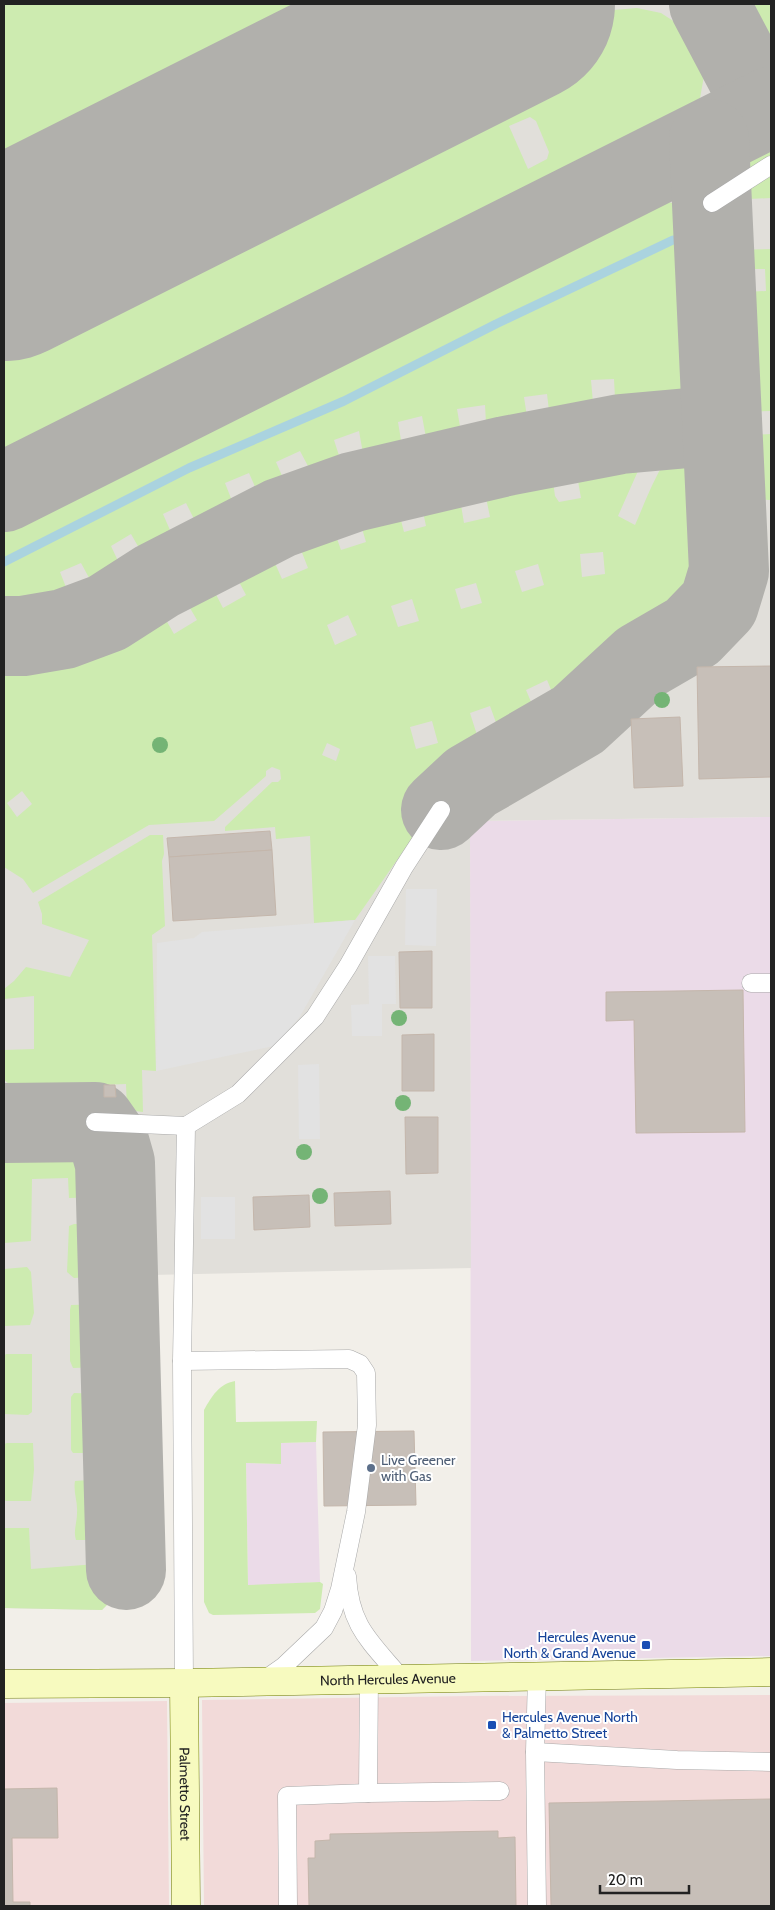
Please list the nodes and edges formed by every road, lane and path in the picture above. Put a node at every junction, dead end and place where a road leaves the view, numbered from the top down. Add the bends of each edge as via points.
1 (771, 166) edge
2 (712, 203) dead end
3 (441, 810) dead end
4 (751, 983) dead end
5 (771, 983) edge
6 (95, 1122) dead end
7 (186, 1126) junction
8 (182, 1361) junction
9 (346, 1563) junction
10 (771, 1672) edge
11 (537, 1676) junction
12 (369, 1678) junction
13 (402, 1678) junction
14 (262, 1680) junction
15 (184, 1683) junction
16 (4, 1684) edge
17 (536, 1752) junction
18 (771, 1762) edge
19 (500, 1791) dead end
20 (368, 1793) junction
21 (186, 1906) edge
22 (288, 1906) edge
23 (537, 1906) edge

1 - 2 lane
3 - 7 lane via 315,1017 238,1094
4 - 5 lane
6 - 7 lane
7 - 8 lane
8 - 9 lane via 349,1359 360,1364 366,1373 367,1425
8 - 15 lane
9 - 13 lane via 352,1611 361,1631
9 - 14 lane via 333,1611 324,1628 284,1666
10 - 11 street, North Hercules Avenue
11 - 13 street, North Hercules Avenue
11 - 17 lane
12 - 13 street, North Hercules Avenue
12 - 14 street, North Hercules Avenue
12 - 20 lane
14 - 15 street, North Hercules Avenue
15 - 16 street, North Hercules Avenue
15 - 21 street, Palmetto Street
17 - 18 lane
17 - 23 lane
19 - 20 lane
20 - 22 lane via 287,1796

